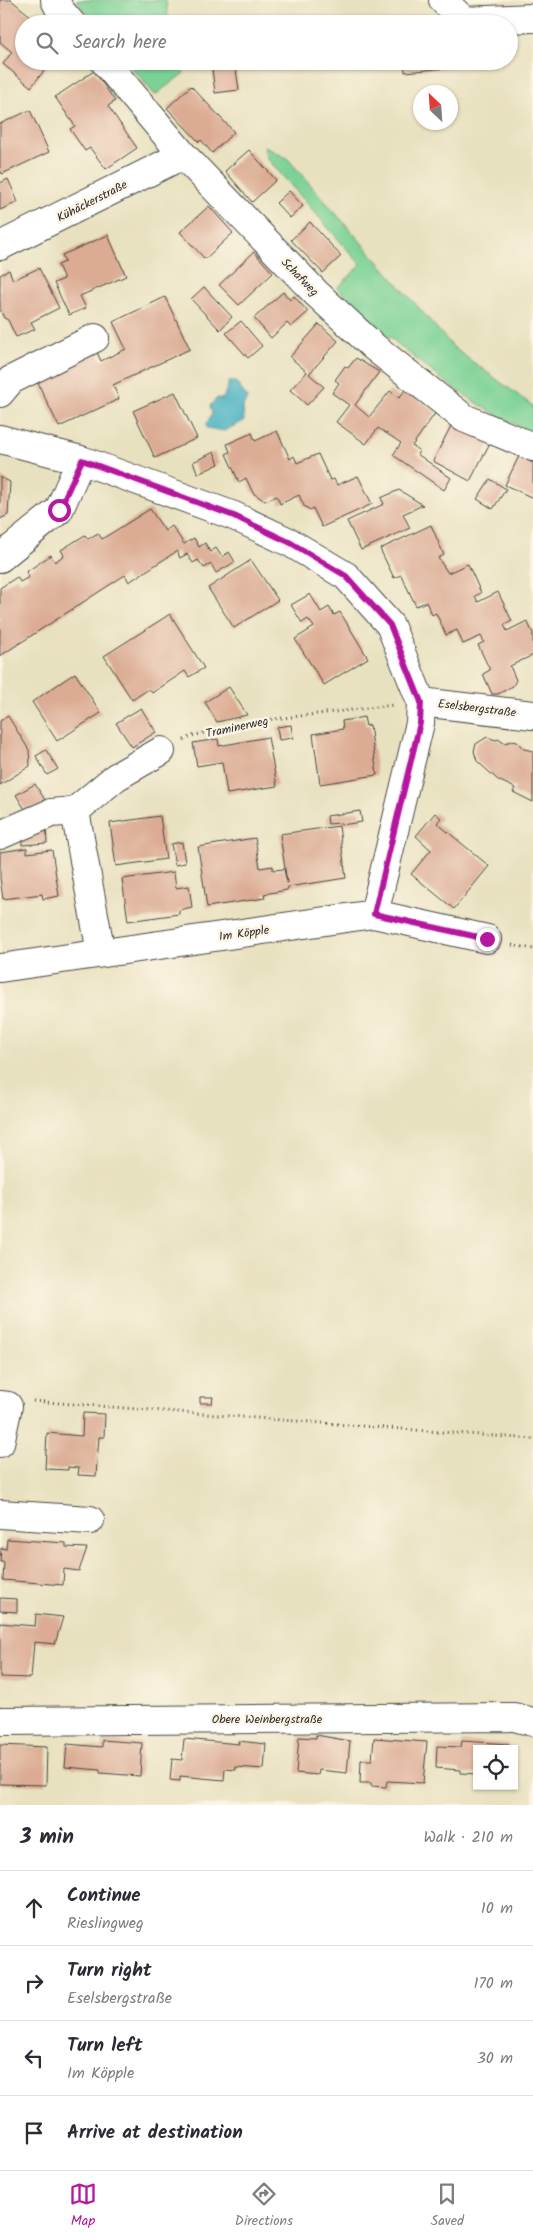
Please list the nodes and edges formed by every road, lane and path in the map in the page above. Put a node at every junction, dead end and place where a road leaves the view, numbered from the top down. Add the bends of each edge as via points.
1 (55, 0) edge
2 (443, 0) edge
3 (64, 15) edge
4 (458, 15) edge
5 (533, 18) edge
6 (518, 19) edge
7 (112, 70) edge
8 (183, 155) junction
9 (0, 246) edge
10 (95, 338) dead end
11 (0, 393) edge
12 (0, 439) edge
13 (533, 448) edge
14 (82, 460) junction
15 (0, 558) edge
16 (421, 702) junction
17 (533, 715) edge
18 (161, 751) joint
19 (75, 811) junction
20 (0, 835) edge
21 (374, 914) junction
22 (487, 939) dead end
23 (101, 953) junction
24 (0, 968) edge
25 (4, 1405) edge
26 (533, 1439) edge
27 (0, 1443) edge
28 (0, 1514) edge
29 (90, 1520) dead end
30 (0, 1721) edge
31 (533, 1722) edge

1 - 3 street
2 - 4 street
5 - 6 street
7 - 8 street, Schafweg
8 - 9 street, Kühäckerstraße
8 - 13 street, Schafweg via 316,293 374,347 464,418
10 - 11 street via 11,380
12 - 14 street, Eselsbergstraße
14 - 15 street via 59,510
14 - 16 street, Eselsbergstraße via 234,516 291,543 346,576 390,625
16 - 17 street, Eselsbergstraße
16 - 18 path, Traminerweg via 257,721 191,736
16 - 21 street, Eselsbergstraße via 420,723
18 - 19 street via 116,777
19 - 20 street via 50,813
19 - 23 street
21 - 22 street, Im Köpple
21 - 23 street, Im Köpple
23 - 24 street, Im Köpple
25 - 26 path via 28,1401
25 - 27 street
28 - 29 street
30 - 31 street, Obere Weinbergstraße via 514,1717

